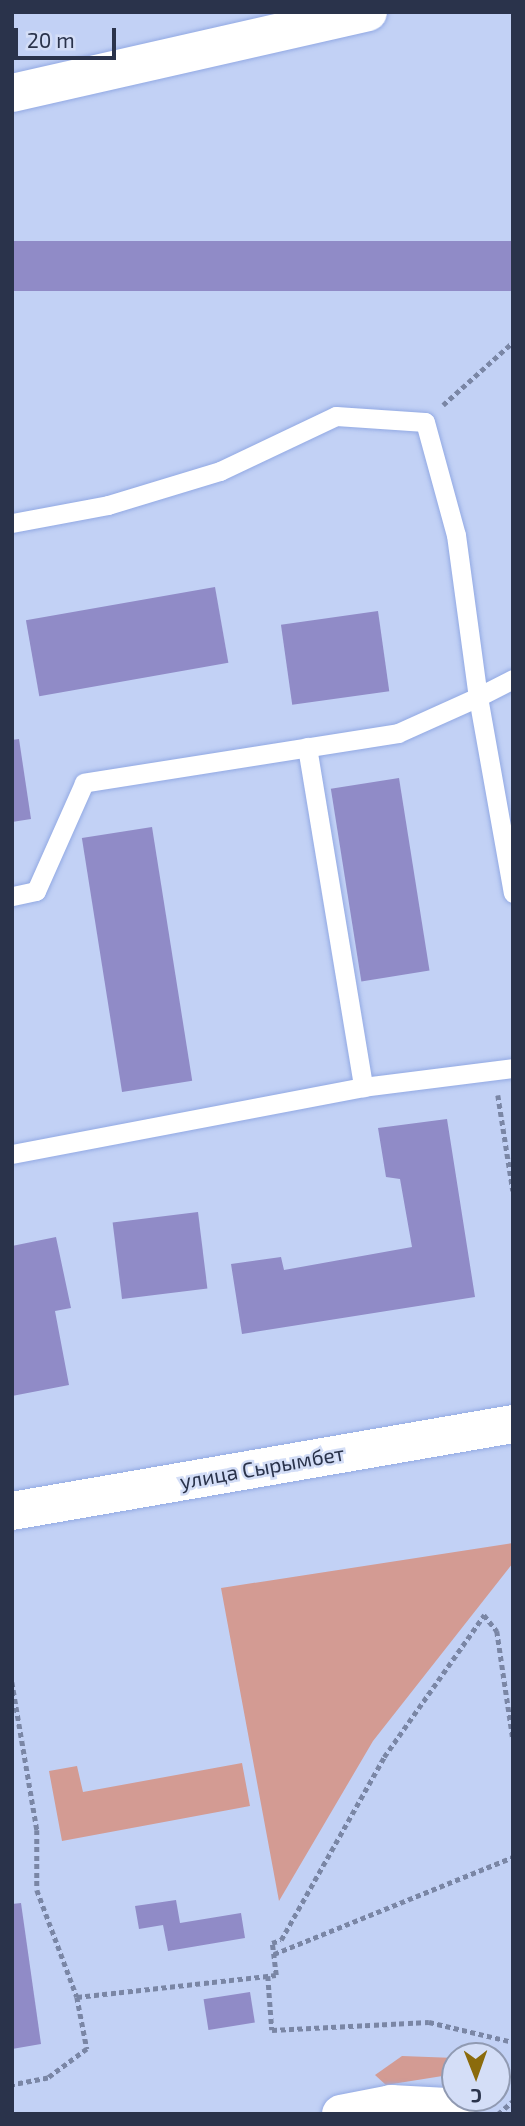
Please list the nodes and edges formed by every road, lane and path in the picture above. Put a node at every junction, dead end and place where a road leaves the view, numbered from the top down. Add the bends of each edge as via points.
1 (368, 12) edge
2 (12, 93) edge
3 (513, 342) edge
4 (425, 422) junction
5 (12, 523) edge
6 (513, 678) edge
7 (478, 697) junction
8 (307, 747) junction
9 (512, 888) edge
10 (12, 897) edge
11 (503, 1070) edge
12 (363, 1087) junction
13 (12, 1154) edge
14 (513, 1191) edge
15 (513, 1424) edge
16 (12, 1511) edge
17 (12, 1682) edge
18 (513, 1740) edge
19 (513, 1857) edge
20 (273, 1954) junction
21 (268, 1976) junction
22 (77, 1997) junction
23 (513, 2042) edge
24 (12, 2085) edge
25 (513, 2101) edge
26 (341, 2114) edge
27 (456, 2114) edge
28 (498, 2114) edge

1 - 2 street
3 - 4 path
4 - 5 lane via 336,416 220,471 108,505
4 - 7 lane via 456,535
6 - 7 lane
7 - 8 lane via 398,733
7 - 9 lane
8 - 10 lane via 84,783 36,891
8 - 12 lane
11 - 12 lane
11 - 14 path
12 - 13 lane
15 - 16 street, улица Сырымбет
17 - 22 path via 37,1830 37,1889
18 - 20 path via 497,1631 484,1615 384,1757 281,1940 272,1943
19 - 20 path
20 - 21 path via 276,1975
21 - 22 path
21 - 23 path via 272,2030 429,2022
22 - 24 path via 86,2049 48,2078
25 - 28 path
26 - 27 street via 391,2104 447,2107

